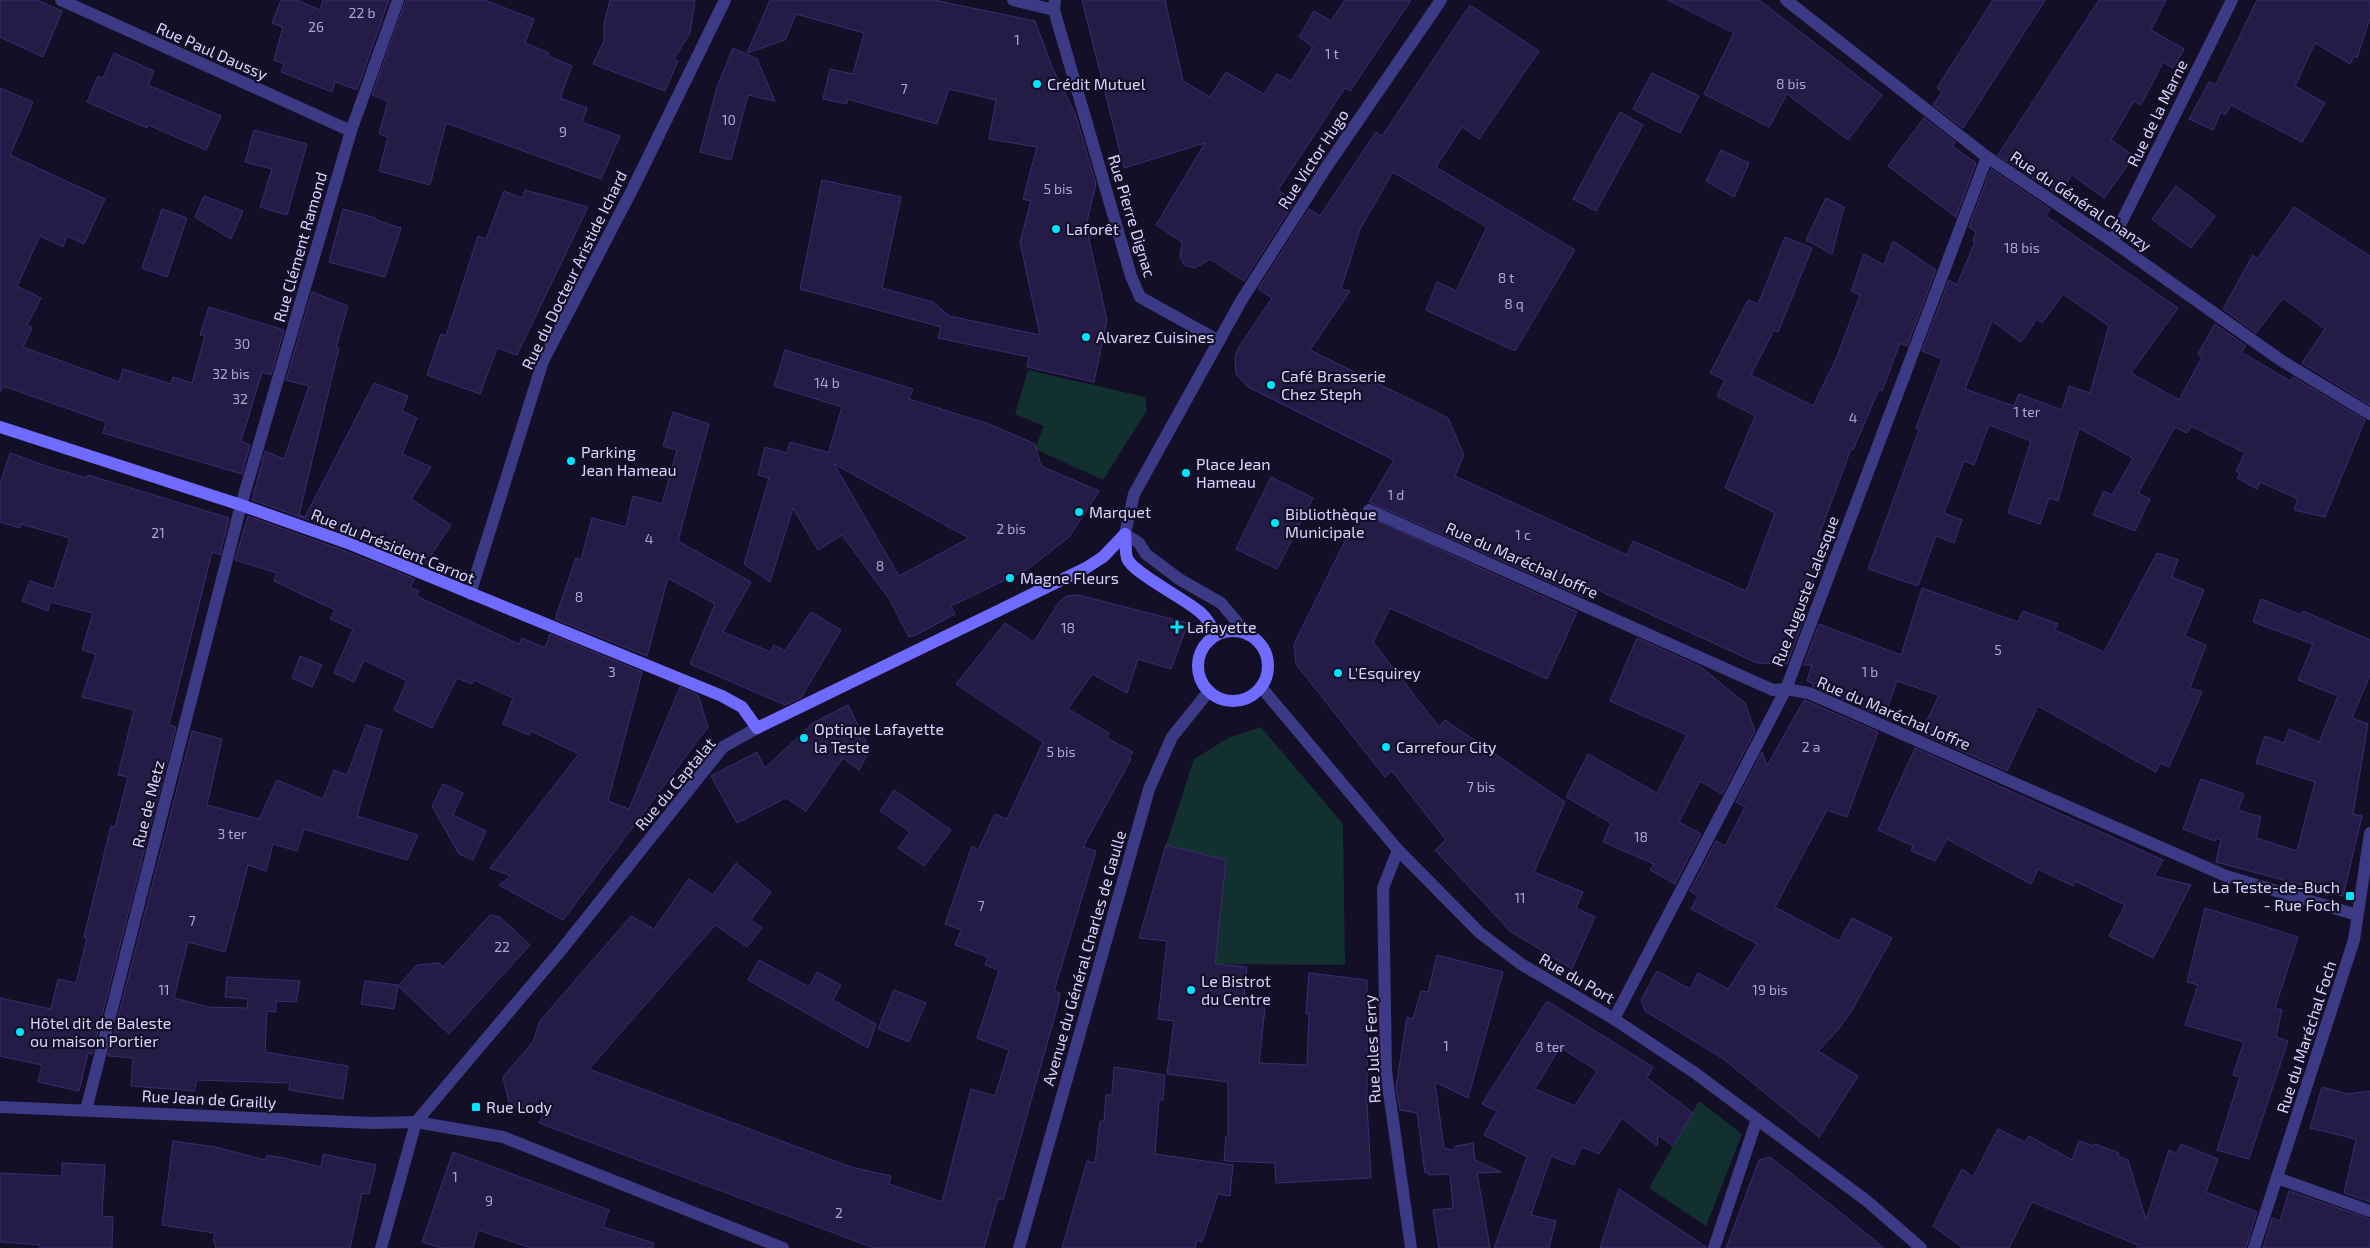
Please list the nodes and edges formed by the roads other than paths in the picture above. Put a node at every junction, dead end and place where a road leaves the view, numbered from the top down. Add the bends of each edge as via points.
1 (60, 0) edge
2 (398, 0) edge
3 (725, 0) edge
4 (1013, 0) edge
5 (1441, 0) edge
6 (1786, 0) edge
7 (2232, 0) edge
8 (1054, 5) edge
9 (351, 131) junction
10 (1987, 157) junction
11 (2112, 241) junction
12 (1219, 340) junction
13 (2370, 414) edge
14 (0, 427) edge
15 (241, 505) junction
16 (1369, 510) dead end
17 (1125, 534) junction
18 (470, 594) junction
19 (1216, 635) junction
20 (1248, 635) junction
21 (1261, 687) junction
22 (1786, 689) junction
23 (1209, 691) junction
24 (757, 728) junction
25 (2370, 833) edge
26 (1398, 850) junction
27 (2357, 915) junction
28 (1614, 1019) junction
29 (0, 1107) edge
30 (86, 1110) junction
31 (1757, 1119) junction
32 (416, 1122) junction
33 (2277, 1178) junction
34 (2370, 1211) edge
35 (381, 1248) edge
36 (783, 1248) edge
37 (1019, 1248) edge
38 (1411, 1248) edge
39 (1714, 1248) edge
40 (1921, 1248) edge
41 (2254, 1248) edge

1 - 9 street, Rue Paul Daussy
2 - 9 street, Rue Clément Ramond
3 - 18 street, Rue du Docteur Aristide Ichard via 543,362
4 - 8 street
5 - 12 street, Rue Victor Hugo via 1327,166
6 - 10 street, Rue du Général Chanzy
7 - 11 street, Rue de la Marne
8 - 12 street, Rue Pierre Dignac via 1131,276 1140,297
9 - 15 street, Rue Clément Ramond
10 - 11 street, Rue du Général Chanzy
10 - 22 street, Rue Auguste Lalesque
11 - 13 street, Rue du Général Chanzy via 2282,361
12 - 17 street via 1134,494
14 - 15 main road, Rue du Président Carnot
15 - 18 main road, Rue du Président Carnot via 348,543
15 - 30 street, Rue de Metz
16 - 22 street, Rue du Maréchal Joffre via 1772,690
17 - 19 main road via 1127,558 1137,571 1202,613
17 - 20 street via 1179,579 1220,603
17 - 24 main road, Rue du Captalat via 1103,557 1086,568
18 - 24 main road, Rue du Président Carnot via 722,696 742,707
19 - 20 main road via 1238,631
19 - 23 main road via 1208,642 1198,662 1202,683
20 - 21 main road via 1257,640 1267,658 1266,678
21 - 23 main road via 1252,695 1230,701
21 - 26 street, Rue du Port
22 - 27 street, Rue du Maréchal Joffre via 1809,693 2226,876
22 - 28 street, Rue Auguste Lalesque
23 - 37 street, Avenue du Général Charles de Gaulle via 1172,737 1149,789
24 - 32 street, Rue du Captalat via 723,747 562,949
25 - 27 street, Rue du Maréchal Foch
26 - 28 street, Rue du Port via 1480,933 1521,964
26 - 38 street, Rue Jules Ferry via 1383,888 1386,1071
27 - 33 street, Rue du Maréchal Foch via 2354,940
28 - 31 street, Rue du Port
29 - 30 street, Rue Jean de Grailly
30 - 32 street, Rue Jean de Grailly via 373,1123
31 - 39 street
31 - 40 street, Rue du Port via 1867,1201
32 - 35 street
32 - 36 street via 503,1137
33 - 34 street
33 - 41 street, Rue du Maréchal Foch

